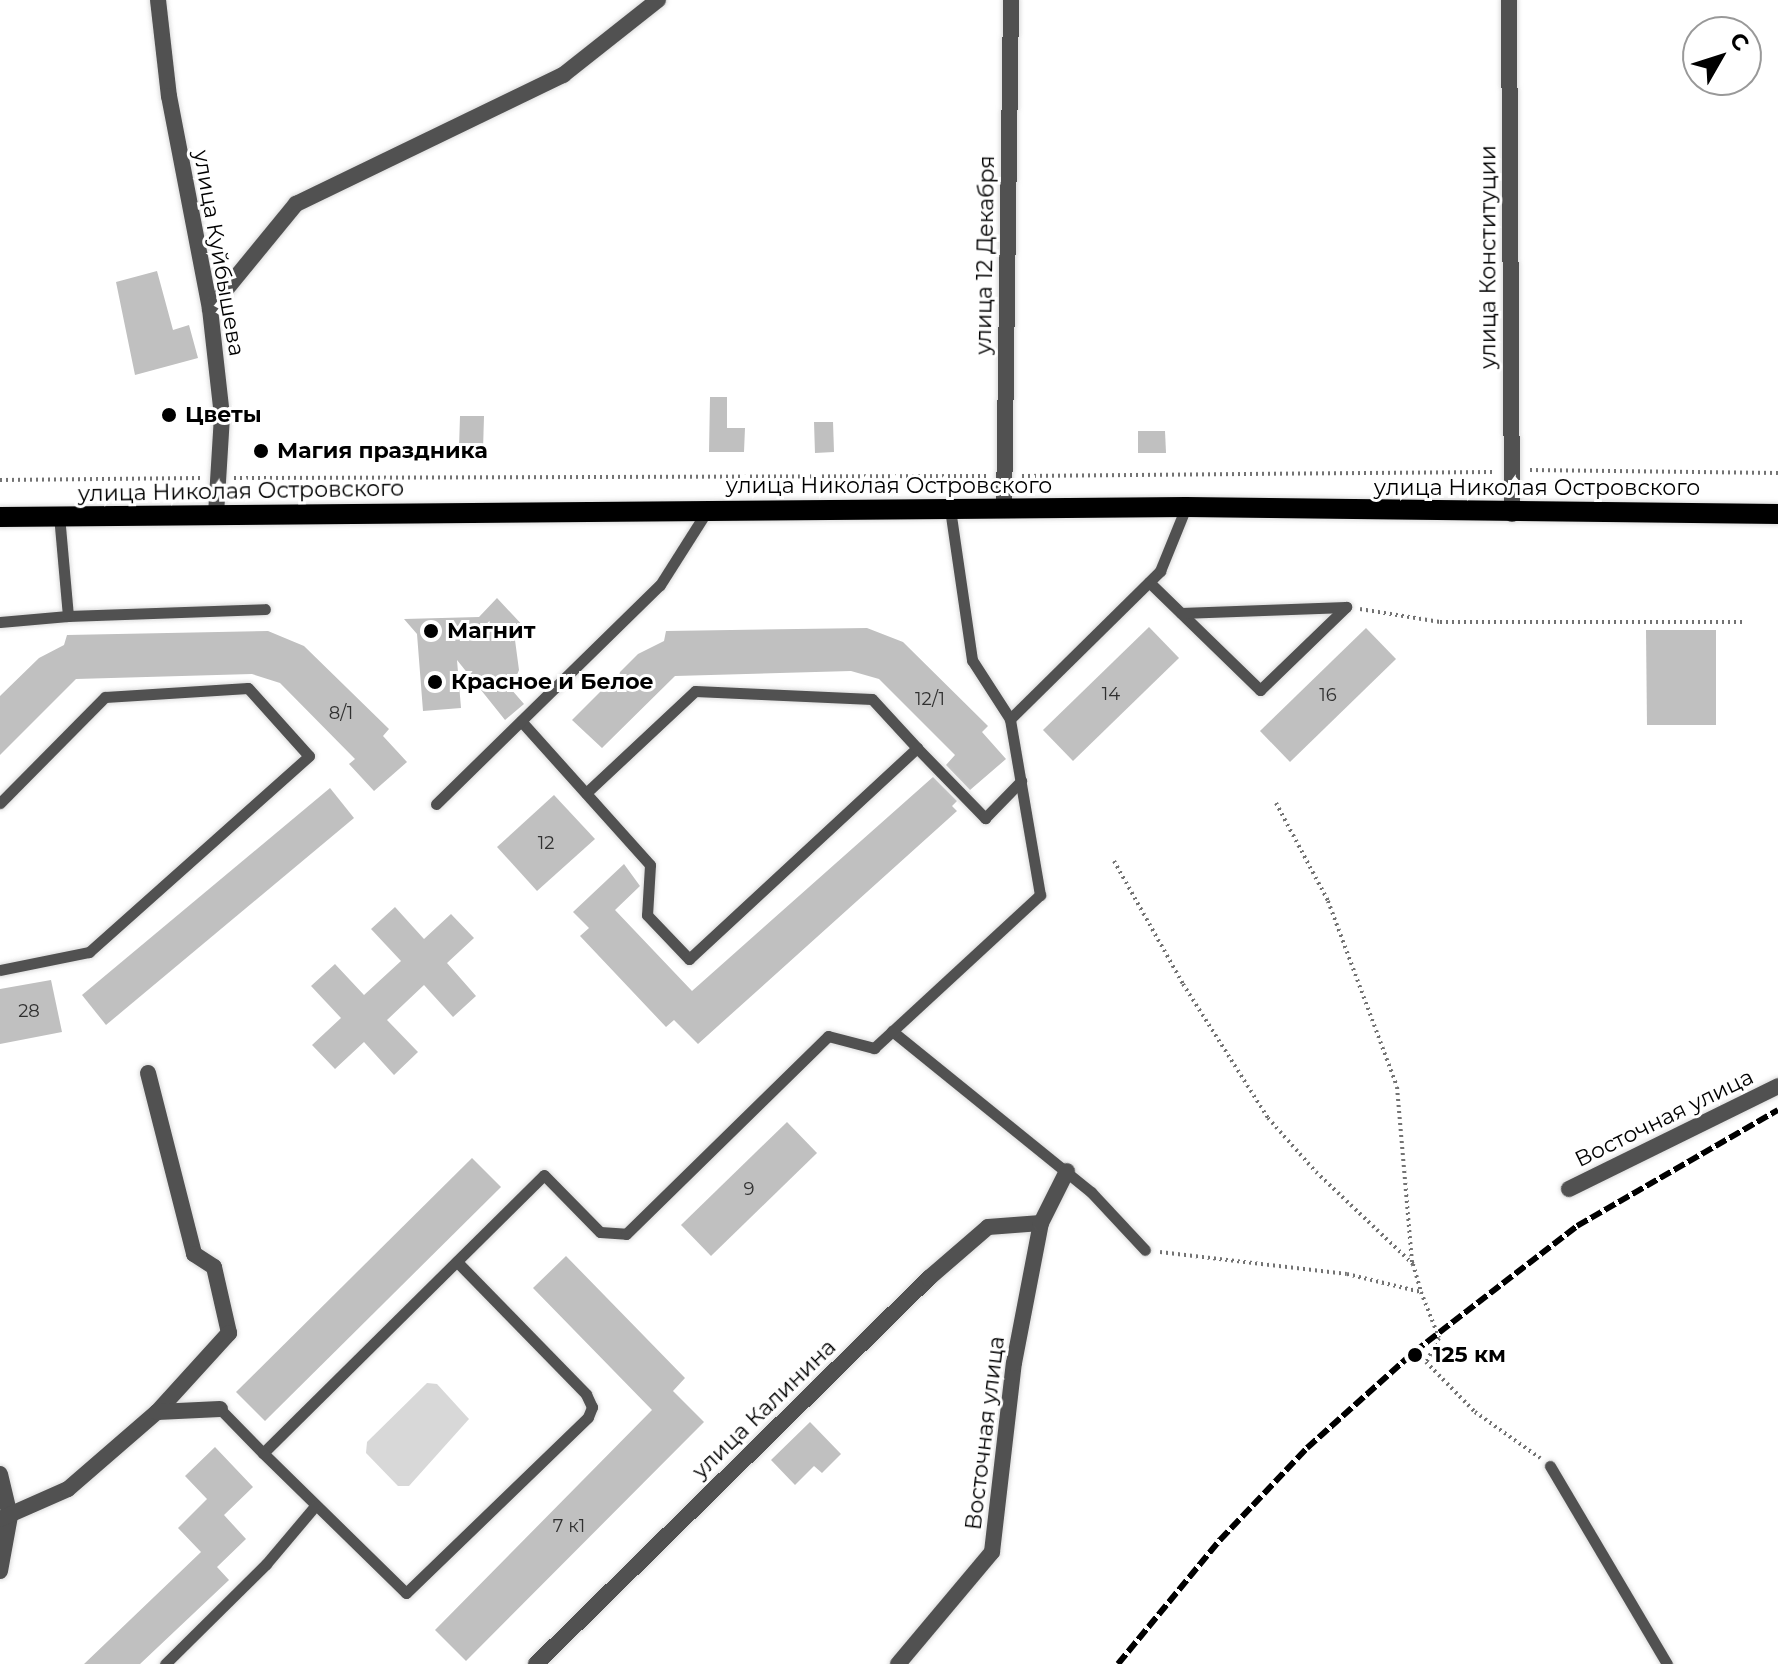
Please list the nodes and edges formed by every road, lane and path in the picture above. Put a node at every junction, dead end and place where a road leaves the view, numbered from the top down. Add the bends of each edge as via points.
1 (158, 0) edge
2 (658, 0) edge
3 (1011, 0) edge
4 (1509, 0) edge
5 (210, 309) junction
6 (1511, 470) junction
7 (1778, 473) edge
8 (1004, 476) junction
9 (218, 478) junction
10 (0, 480) edge
11 (1186, 507) junction
12 (950, 509) junction
13 (708, 510) junction
14 (1004, 510) junction
15 (1512, 514) junction
16 (1778, 514) edge
17 (216, 515) junction
18 (59, 516) junction
19 (0, 517) edge
20 (1149, 582) junction
21 (1346, 607) junction
22 (265, 609) dead end
23 (1181, 613) junction
24 (68, 616) junction
25 (0, 622) edge
26 (1743, 622) dead end
27 (1010, 719) junction
28 (521, 721) junction
29 (917, 748) junction
30 (1021, 781) junction
31 (586, 793) junction
32 (0, 803) edge
33 (1276, 803) dead end
34 (436, 804) dead end
35 (1114, 861) dead end
36 (0, 970) edge
37 (892, 1031) junction
38 (148, 1073) dead end
39 (1778, 1086) edge
40 (1067, 1171) junction
41 (1569, 1189) dead end
42 (1041, 1223) junction
43 (1145, 1250) joint
44 (457, 1262) junction
45 (1413, 1264) junction
46 (1421, 1292) junction
47 (220, 1409) joint
48 (157, 1412) junction
49 (263, 1453) junction
50 (1550, 1466) joint
51 (0, 1474) edge
52 (315, 1506) junction
53 (5, 1518) edge
54 (0, 1571) edge
55 (165, 1664) edge
56 (536, 1664) edge
57 (898, 1664) edge
58 (1667, 1664) edge

1 - 5 street, улица Куйбышева via 169,96
2 - 5 street via 563,75 296,204
3 - 8 street, улица 12 Декабря
4 - 6 street, улица Конституции
5 - 9 street, улица Куйбышева via 222,416
6 - 7 path
6 - 8 path
6 - 15 street, улица Конституции
8 - 9 path
8 - 14 street, улица 12 Декабря
9 - 10 path
9 - 17 street, улица Куйбышева
11 - 14 main road, улица Николая Островского
11 - 15 main road, улица Николая Островского
11 - 20 lane via 1160,571
12 - 13 main road, улица Николая Островского
12 - 14 main road, улица Николая Островского
12 - 27 lane via 972,660
13 - 17 main road, улица Николая Островского
13 - 28 lane via 660,585
15 - 16 main road, улица Николая Островского
17 - 18 main road, улица Николая Островского
18 - 19 main road, улица Николая Островского
18 - 24 lane
20 - 23 lane
20 - 27 lane
21 - 23 lane
21 - 23 lane via 1260,690
21 - 26 path via 1440,622
22 - 24 lane
24 - 25 lane
27 - 30 lane
28 - 31 lane
28 - 34 lane
29 - 30 lane via 985,818
29 - 31 lane via 872,699 695,691
29 - 31 lane via 689,959 647,915 650,865
30 - 37 lane via 1040,895
32 - 36 lane via 105,697 248,688 309,756 89,952
33 - 45 path via 1328,901 1397,1087
35 - 45 path via 1183,984 1268,1118
37 - 40 lane
37 - 44 lane via 874,1048 828,1036 626,1234 600,1232 544,1175
38 - 48 street via 194,1254 214,1267 229,1333
39 - 41 street, Восточная улица
40 - 42 street, Восточная улица
40 - 43 lane
42 - 56 street, улица Калинина via 988,1227 929,1278
42 - 57 street, Восточная улица via 1014,1363 992,1552
43 - 46 path via 1347,1274
44 - 49 lane
44 - 52 lane via 586,1394 591,1412 409,1593 399,1590
45 - 46 path
46 - 50 path via 1439,1338 1426,1362 1475,1412 1517,1437
47 - 48 street
47 - 49 lane
48 - 53 street via 68,1489
49 - 52 lane
50 - 58 lane
51 - 53 street
52 - 55 lane via 266,1564
53 - 54 street

